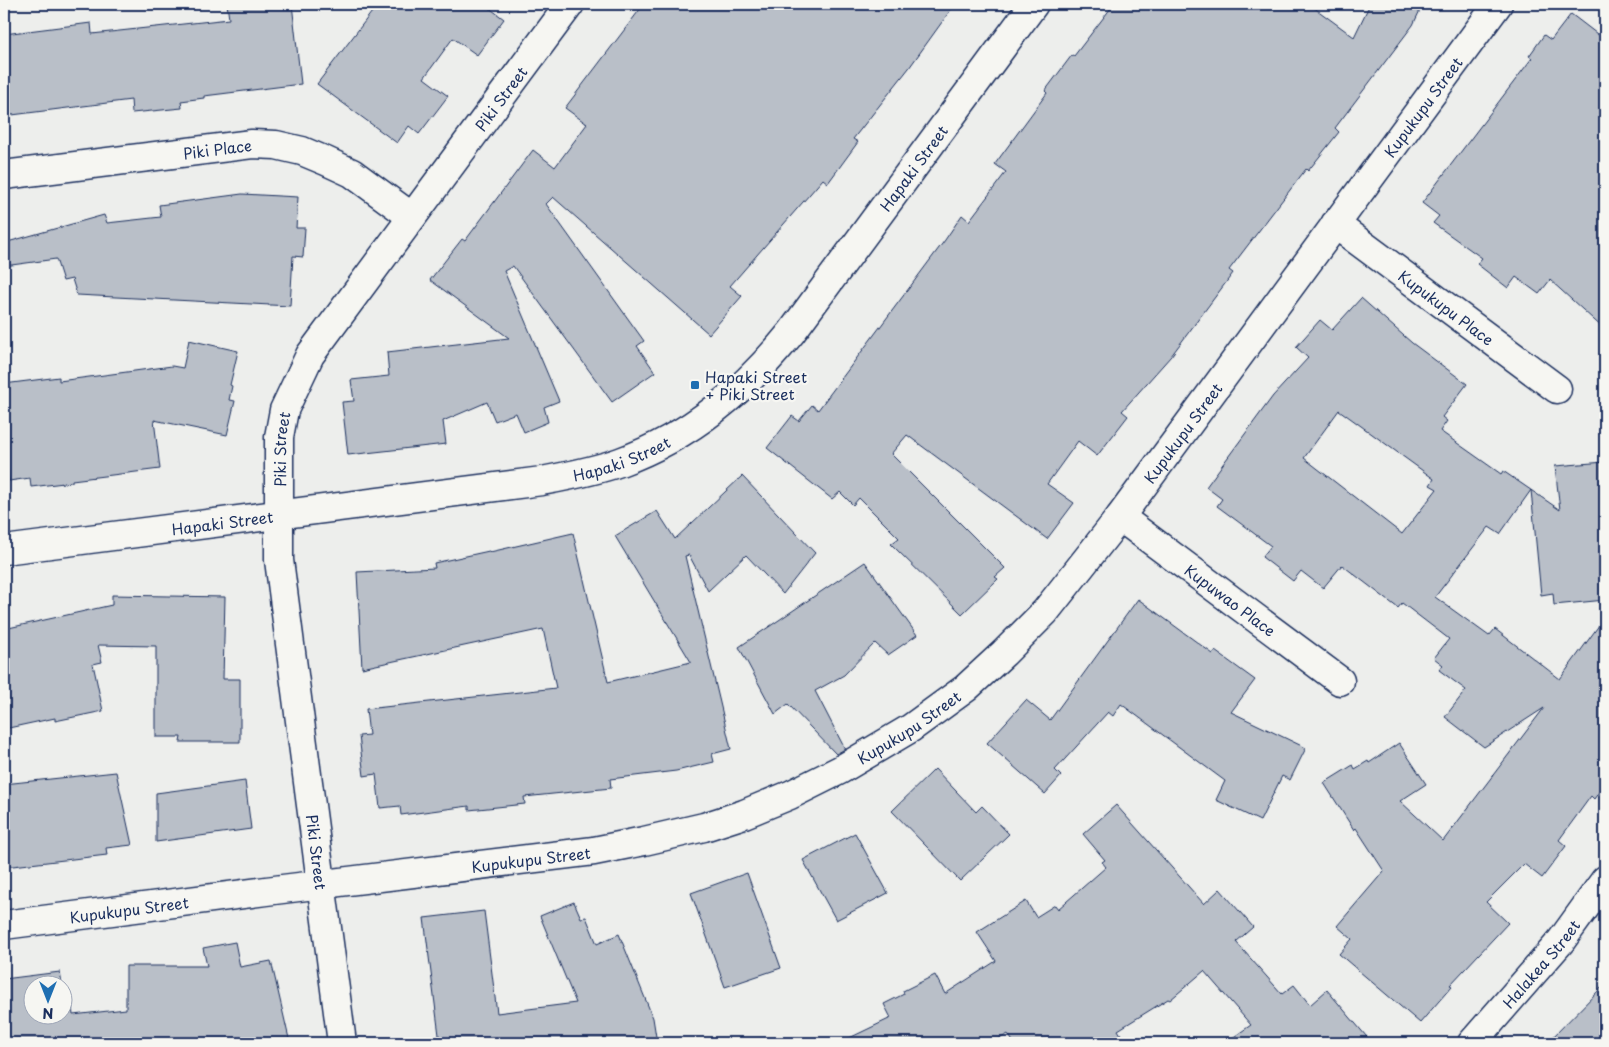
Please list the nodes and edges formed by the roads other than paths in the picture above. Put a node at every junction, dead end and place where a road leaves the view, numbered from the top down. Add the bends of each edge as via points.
1 (570, 4) edge
2 (1034, 4) edge
3 (1498, 4) edge
4 (4, 175) edge
5 (412, 217) junction
6 (1335, 224) junction
7 (1558, 390) dead end
8 (280, 514) junction
9 (1120, 517) junction
10 (4, 550) edge
11 (1340, 681) dead end
12 (1605, 880) edge
13 (322, 884) junction
14 (4, 925) edge
15 (342, 1043) edge
16 (1472, 1043) edge

1 - 5 street, Piki Street
2 - 8 street, Hapaki Street via 786,339 724,403 694,424 659,445 620,462 576,474
3 - 6 street, Kupukupu Street
4 - 5 street, Piki Place via 252,144 276,146 302,151 352,173
5 - 8 street, Piki Street via 310,355 284,410 280,437
6 - 7 street, Kupukupu Place
6 - 9 street, Kupukupu Street
8 - 10 street, Hapaki Street
8 - 13 street, Piki Street via 279,560
9 - 11 street, Kupuwao Place
9 - 13 street, Kupukupu Street via 1045,612 966,688 884,746 790,795 704,827 636,843
12 - 16 street, Halakea Street via 1561,941
13 - 14 street, Kupukupu Street
13 - 15 street, Piki Street

